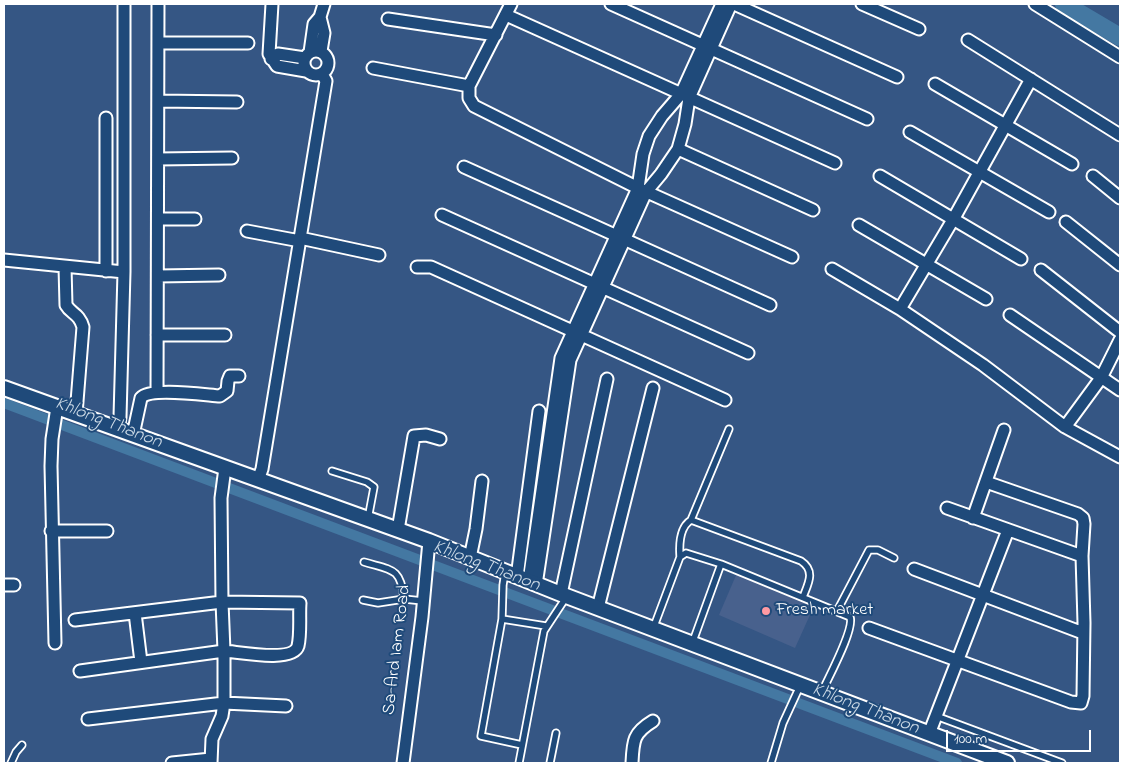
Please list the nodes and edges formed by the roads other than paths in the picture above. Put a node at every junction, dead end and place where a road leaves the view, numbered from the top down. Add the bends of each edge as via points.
1 (124, 4) edge
2 (158, 4) edge
3 (272, 4) edge
4 (324, 4) edge
5 (511, 4) edge
6 (611, 4) edge
7 (722, 4) edge
8 (733, 4) edge
9 (862, 4) edge
10 (1035, 4) edge
11 (506, 15) junction
12 (388, 19) dead end
13 (919, 29) dead end
14 (496, 36) junction
15 (968, 40) dead end
16 (248, 43) dead end
17 (158, 44) junction
18 (707, 47) junction
19 (312, 54) junction
20 (1120, 57) edge
21 (271, 59) junction
22 (373, 68) dead end
23 (306, 71) junction
24 (322, 74) junction
25 (898, 77) dead end
26 (1031, 79) junction
27 (935, 84) dead end
28 (469, 86) junction
29 (685, 96) junction
30 (158, 101) junction
31 (237, 102) dead end
32 (106, 118) dead end
33 (867, 120) dead end
34 (1006, 125) junction
35 (910, 132) dead end
36 (1120, 135) edge
37 (678, 149) junction
38 (232, 158) dead end
39 (158, 159) junction
40 (835, 163) dead end
41 (1072, 164) dead end
42 (464, 168) dead end
43 (978, 172) junction
44 (880, 176) dead end
45 (1092, 176) dead end
46 (642, 190) junction
47 (1120, 198) edge
48 (813, 210) dead end
49 (1049, 212) dead end
50 (442, 216) dead end
51 (954, 218) junction
52 (158, 219) junction
53 (195, 219) dead end
54 (1066, 222) dead end
55 (859, 225) dead end
56 (247, 231) dead end
57 (620, 238) junction
58 (300, 240) junction
59 (379, 255) dead end
60 (792, 257) dead end
61 (1021, 259) dead end
62 (4, 260) edge
63 (925, 265) junction
64 (65, 266) junction
65 (1120, 266) edge
66 (417, 267) dead end
67 (832, 268) dead end
68 (1041, 270) dead end
69 (106, 271) junction
70 (124, 272) junction
71 (220, 275) dead end
72 (158, 276) junction
73 (598, 286) junction
74 (986, 299) dead end
75 (770, 305) dead end
76 (900, 309) junction
77 (1010, 315) dead end
78 (1120, 332) edge
79 (577, 333) junction
80 (157, 335) junction
81 (225, 335) dead end
82 (1120, 340) edge
83 (748, 353) dead end
84 (239, 376) dead end
85 (1101, 378) junction
86 (607, 379) dead end
87 (4, 388) edge
88 (653, 388) dead end
89 (1120, 390) edge
90 (157, 392) junction
91 (725, 400) dead end
92 (57, 411) junction
93 (539, 411) dead end
94 (76, 414) junction
95 (1065, 427) junction
96 (729, 429) dead end
97 (118, 430) junction
98 (1004, 430) dead end
99 (133, 435) junction
100 (440, 439) dead end
101 (1120, 457) edge
102 (332, 471) dead end
103 (224, 473) junction
104 (258, 480) junction
105 (482, 481) dead end
106 (986, 482) junction
107 (947, 508) dead end
108 (973, 518) junction
109 (368, 519) junction
110 (691, 520) junction
111 (398, 530) junction
112 (1008, 530) junction
113 (51, 531) junction
114 (107, 531) dead end
115 (428, 547) junction
116 (1082, 556) junction
117 (680, 557) junction
118 (470, 558) junction
119 (894, 558) dead end
120 (364, 562) dead end
121 (721, 564) junction
122 (914, 569) dead end
123 (518, 580) junction
124 (423, 595) junction
125 (982, 595) junction
126 (803, 597) junction
127 (404, 599) junction
128 (563, 599) junction
129 (363, 600) dead end
130 (222, 602) junction
131 (598, 608) junction
132 (837, 611) junction
133 (135, 613) junction
134 (502, 618) junction
135 (75, 620) dead end
136 (548, 623) junction
137 (869, 628) dead end
138 (653, 629) junction
139 (1083, 633) junction
140 (54, 643) dead end
141 (692, 644) junction
142 (224, 651) junction
143 (957, 661) junction
144 (141, 662) junction
145 (80, 671) dead end
146 (799, 689) junction
147 (821, 693) junction
148 (224, 703) junction
149 (286, 706) dead end
150 (936, 716) junction
151 (88, 719) dead end
152 (653, 721) dead end
153 (556, 734) dead end
154 (929, 734) junction
155 (22, 745) dead end
156 (522, 745) junction
157 (211, 761) edge
158 (11, 763) edge
159 (172, 763) edge
160 (402, 763) edge
161 (519, 763) edge
162 (550, 763) edge
163 (632, 763) edge
164 (772, 763) edge
165 (1007, 763) edge
166 (1062, 763) edge

1 - 70 street
2 - 17 street
3 - 21 street
4 - 19 street via 314,24
5 - 11 street
6 - 18 street
7 - 18 street
8 - 18 street
8 - 25 street
9 - 13 street
10 - 20 street
11 - 14 street
11 - 29 street
12 - 14 street
14 - 28 street
15 - 26 street
16 - 17 street
17 - 30 street
18 - 29 street
18 - 33 street
19 - 21 street via 278,54
19 - 23 street via 304,67
19 - 24 street via 326,55 329,66
21 - 23 street via 277,66
22 - 28 street
23 - 24 street
24 - 58 street via 326,81
26 - 34 street
26 - 36 street
27 - 34 street
28 - 46 street via 469,98 474,106
29 - 37 street via 685,124
29 - 40 street
29 - 46 street via 662,116 649,136 643,154
30 - 31 street
30 - 39 street
32 - 69 street
34 - 41 street
34 - 43 street
35 - 43 street
37 - 46 street via 661,174
37 - 48 street
38 - 39 street
39 - 52 street
42 - 57 street
43 - 49 street
43 - 51 street
44 - 51 street
45 - 47 street
46 - 57 street
46 - 60 street
50 - 73 street
51 - 61 street
51 - 63 street
52 - 53 street
52 - 72 street
54 - 65 street
55 - 63 street
56 - 58 street
57 - 73 street
57 - 75 street
58 - 59 street
58 - 104 street
62 - 64 street
63 - 74 street
63 - 76 street
64 - 69 street
64 - 94 street via 66,305 78,315 83,326
66 - 79 street via 431,267
67 - 76 street
68 - 78 street
69 - 70 street
70 - 97 street
71 - 72 street
72 - 80 street
73 - 79 street
73 - 83 street
76 - 95 street via 983,365
77 - 85 street
79 - 91 street
79 - 123 street via 561,385
80 - 81 street
80 - 90 street
82 - 85 street
84 - 90 street via 230,376 227,391 220,396
85 - 89 street
85 - 95 street
86 - 128 street
87 - 92 street
88 - 131 street
90 - 99 street via 142,396
92 - 94 street
92 - 113 street via 52,439
93 - 123 street
94 - 97 street
95 - 101 street
96 - 110 lane
97 - 99 street
98 - 106 street
99 - 103 street
100 - 111 street via 414,436
102 - 109 lane via 374,487
103 - 104 street
103 - 130 street via 221,498
104 - 109 street
105 - 118 street
106 - 108 street
106 - 116 street via 1078,514 1084,524
107 - 108 street
108 - 112 street
109 - 111 street
110 - 117 lane via 684,528
110 - 126 lane via 807,565 810,580
111 - 115 street
112 - 116 street
112 - 125 street
113 - 114 street
113 - 140 street
115 - 118 street
115 - 124 street, Sa-Ard Iam Road
116 - 139 street
117 - 121 lane via 686,553
117 - 138 lane
118 - 123 street
119 - 132 lane via 878,550 868,550
120 - 127 lane via 393,570 400,576
121 - 126 lane
121 - 141 lane
122 - 125 street
123 - 128 street
123 - 134 lane via 502,603
124 - 127 lane
124 - 160 street, Sa-Ard Iam Road
125 - 139 street
125 - 143 street
126 - 132 lane
127 - 129 lane via 378,603
128 - 131 street
128 - 136 lane
130 - 133 street
130 - 142 street
130 - 142 street via 300,602 298,647 293,653 280,656
131 - 138 street
132 - 147 lane via 850,617 852,622
133 - 135 street
133 - 144 street
134 - 136 lane
134 - 156 lane via 481,736
136 - 156 lane
137 - 143 street
138 - 141 street
139 - 143 street via 1081,703
141 - 146 street
142 - 144 street
142 - 148 street
143 - 150 street
144 - 145 street
146 - 147 street
146 - 164 lane via 783,723
147 - 154 street
148 - 149 street
148 - 151 street
148 - 157 street via 212,739
150 - 154 street
150 - 166 lane
152 - 163 street via 637,733 632,744
153 - 162 lane
154 - 165 street
155 - 158 lane
156 - 161 lane
157 - 159 street

